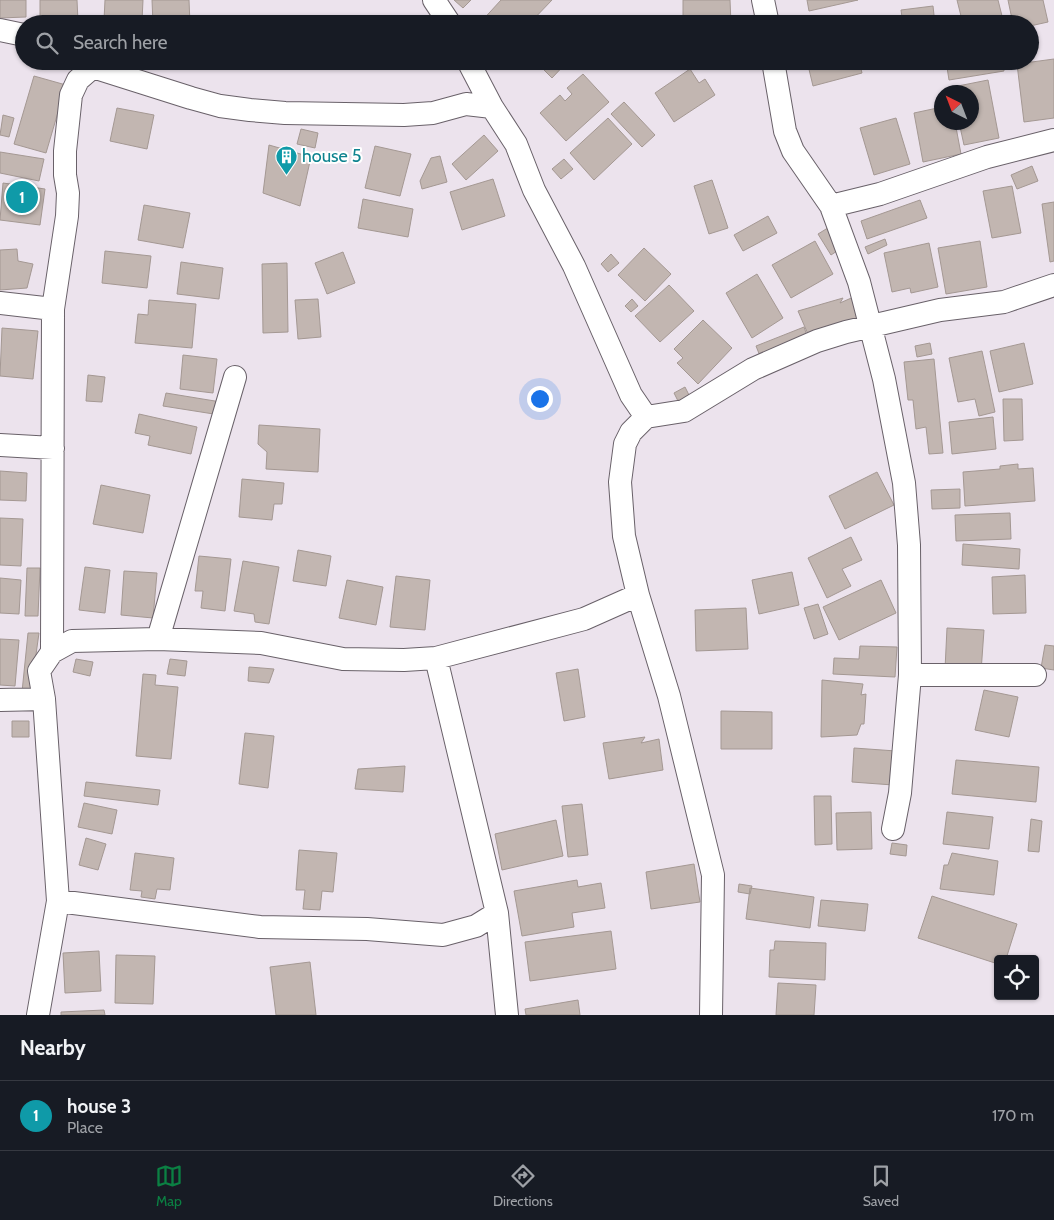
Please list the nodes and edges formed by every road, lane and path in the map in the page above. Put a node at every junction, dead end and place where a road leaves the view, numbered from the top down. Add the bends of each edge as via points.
1 (434, 0) edge
2 (763, 0) edge
3 (444, 15) edge
4 (766, 15) edge
5 (0, 30) edge
6 (15, 33) edge
7 (84, 70) edge
8 (106, 70) edge
9 (473, 70) edge
10 (775, 70) edge
11 (492, 107) junction
12 (1054, 140) edge
13 (831, 206) junction
14 (1054, 285) edge
15 (0, 303) edge
16 (53, 309) junction
17 (871, 326) junction
18 (235, 377) dead end
19 (646, 417) junction
20 (0, 445) edge
21 (53, 448) junction
22 (638, 595) junction
23 (158, 639) junction
24 (52, 652) junction
25 (436, 658) junction
26 (910, 675) junction
27 (1035, 675) dead end
28 (44, 699) junction
29 (0, 700) edge
30 (893, 829) dead end
31 (58, 901) junction
32 (497, 913) junction
33 (38, 1015) edge
34 (506, 1015) edge
35 (712, 1015) edge

1 - 3 street
2 - 4 street
5 - 6 street
7 - 16 street via 72,95 65,151 67,216
8 - 11 street via 191,98 250,110 404,115 433,114 466,104
9 - 11 street
10 - 13 street via 784,123 793,151
11 - 19 street via 516,144 534,190 577,274 631,395
12 - 13 street via 987,157 880,194
13 - 17 street via 852,261
14 - 17 street via 1004,302 940,310
15 - 16 street
16 - 21 street
17 - 19 street via 817,341 753,369 684,411
17 - 26 street via 892,412 904,483 909,545
18 - 23 street
19 - 22 street via 631,432 625,444 620,482 624,536
20 - 21 street
21 - 24 street
22 - 25 street via 584,619
22 - 35 street via 669,696 713,876
23 - 24 street via 72,641
23 - 25 street via 261,643 343,659
24 - 28 street via 39,671
25 - 32 street
26 - 27 street
26 - 30 street via 900,793
28 - 29 street
28 - 31 street
31 - 32 street via 260,927 443,935 476,926
31 - 33 street
32 - 34 street

